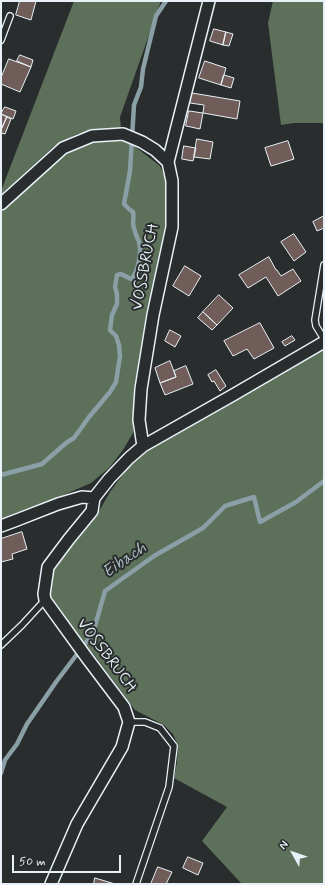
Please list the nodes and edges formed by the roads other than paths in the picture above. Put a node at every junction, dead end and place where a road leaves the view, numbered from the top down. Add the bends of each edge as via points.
1 (209, 1) edge
2 (10, 16) dead end
3 (1, 40) edge
4 (168, 162) junction
5 (1, 204) edge
6 (324, 265) edge
7 (324, 340) edge
8 (143, 446) junction
9 (94, 498) junction
10 (1, 526) edge
11 (45, 600) junction
12 (1, 645) edge
13 (128, 722) junction
14 (51, 884) edge
15 (136, 884) edge

1 - 4 street, VOSSBRUCH
2 - 3 lane
4 - 5 street via 155,150 123,134 92,136 63,148
4 - 8 street, VOSSBRUCH via 172,181 172,228 153,315 141,389 139,420
6 - 7 lane via 315,320
7 - 8 street
8 - 9 street via 109,479
9 - 10 street via 82,497 58,504
9 - 11 street via 92,511 48,567
11 - 12 lane
11 - 13 street, VOSSBRUCH via 124,707
13 - 14 street via 122,747 77,824
13 - 15 lane via 145,722 160,728 174,746 169,787

